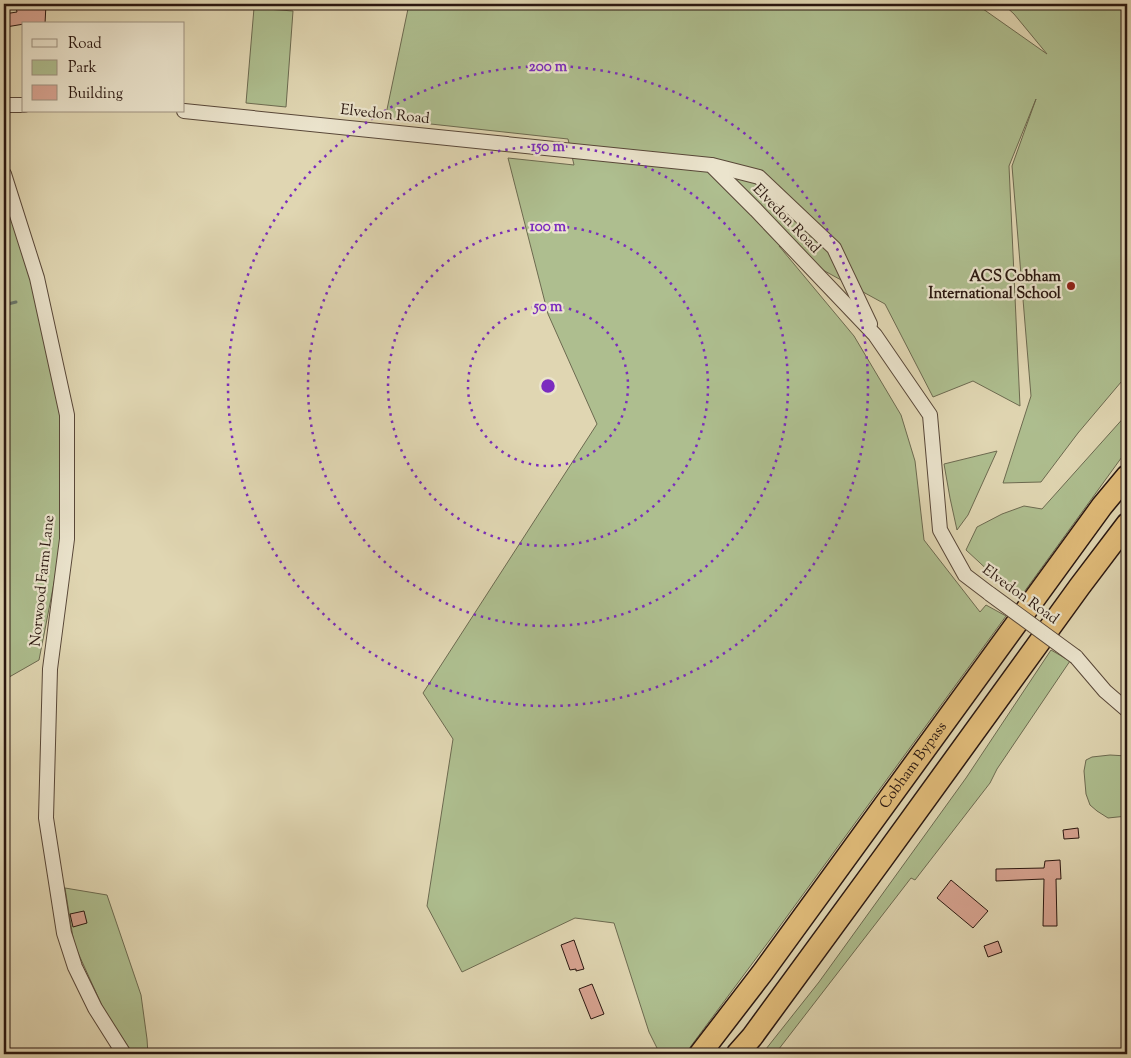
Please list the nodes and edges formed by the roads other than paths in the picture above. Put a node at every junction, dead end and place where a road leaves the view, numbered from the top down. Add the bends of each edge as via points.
1 (22, 104) edge
2 (4, 105) edge
3 (185, 111) edge
4 (711, 165) junction
5 (4, 174) edge
6 (875, 335) junction
7 (1127, 476) edge
8 (1127, 524) edge
9 (1127, 710) edge
10 (124, 1054) edge
11 (700, 1054) edge
12 (737, 1054) edge

1 - 2 street
3 - 4 street, Elvedon Road
4 - 6 street, Elvedon Road
4 - 6 street via 758,178 834,248
5 - 10 street, Norwood Farm Lane via 36,278 67,416 67,538 50,669 46,818 64,933 75,967 95,1008
6 - 9 street, Elvedon Road, bridge via 930,415 940,530 964,575 1076,657 1104,691
7 - 11 highway, Cobham Bypass
8 - 12 highway, Cobham Bypass

